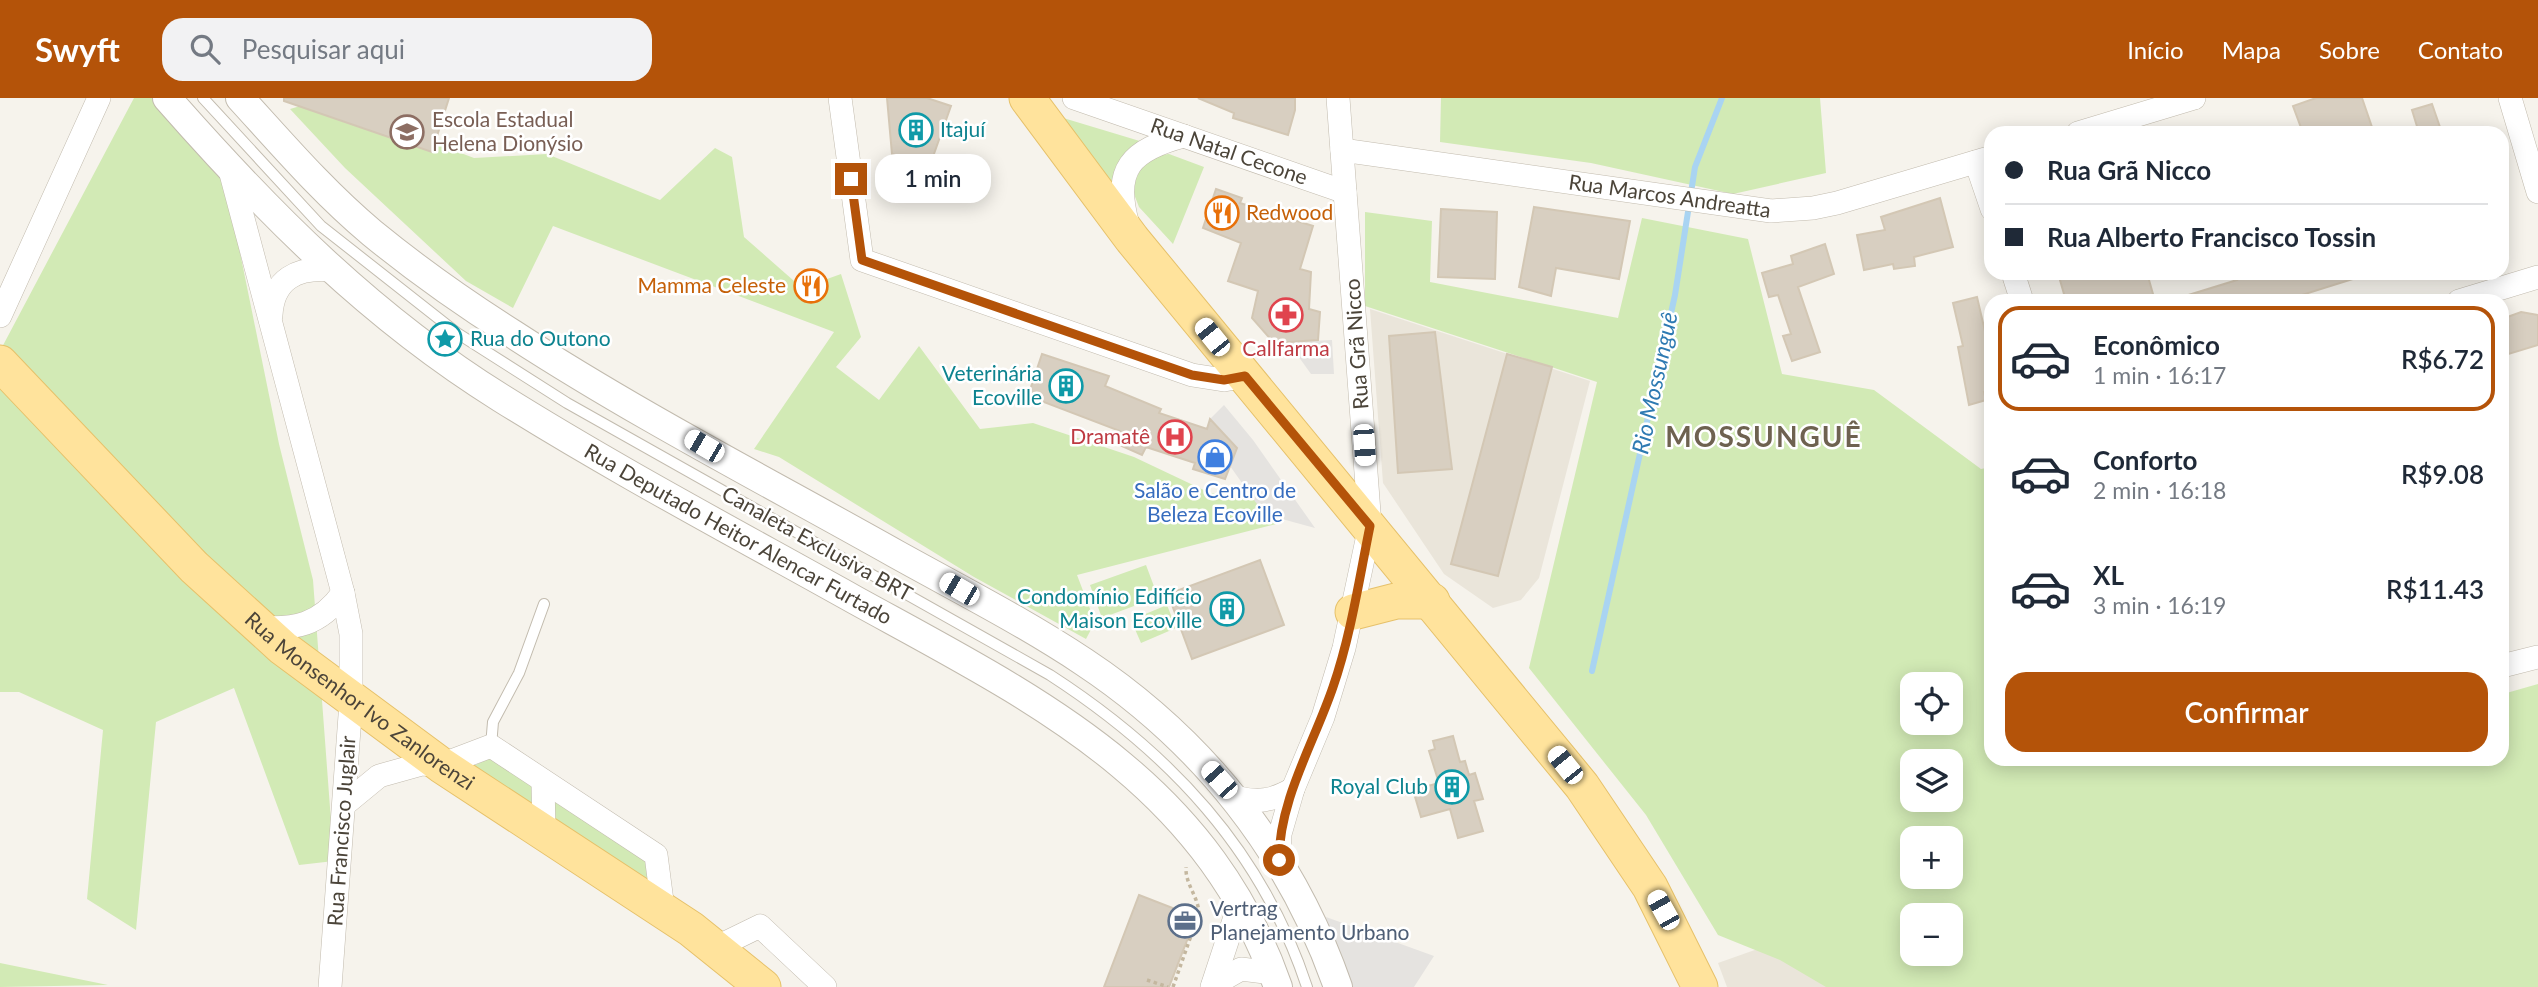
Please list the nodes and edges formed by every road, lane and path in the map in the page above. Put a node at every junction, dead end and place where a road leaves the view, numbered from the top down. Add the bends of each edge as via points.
1 (99, 98) edge
2 (167, 98) edge
3 (203, 98) edge
4 (240, 98) edge
5 (840, 98) edge
6 (1027, 98) edge
7 (1074, 98) edge
8 (1338, 98) edge
9 (2194, 98) edge
10 (2510, 98) edge
11 (261, 110) edge
12 (2101, 126) edge
13 (1184, 136) junction
14 (1342, 150) junction
15 (1984, 160) edge
16 (230, 170) junction
17 (1345, 192) junction
18 (2538, 192) edge
19 (1132, 239) junction
20 (331, 270) junction
21 (2538, 276) edge
22 (2481, 294) edge
23 (0, 316) edge
24 (271, 318) junction
25 (0, 363) edge
26 (1245, 376) junction
27 (1370, 526) junction
28 (343, 593) junction
29 (1432, 601) junction
30 (544, 604) dead end
31 (1353, 612) junction
32 (257, 627) junction
33 (2538, 657) edge
34 (2509, 664) edge
35 (351, 702) junction
36 (491, 746) junction
37 (441, 765) junction
38 (543, 781) junction
39 (1293, 789) junction
40 (1235, 797) junction
41 (345, 804) junction
42 (544, 832) junction
43 (1200, 845) junction
44 (1279, 860) junction
45 (1239, 905) junction
46 (663, 909) junction
47 (717, 947) junction
48 (1147, 979) dead end
49 (1275, 980) edge
50 (1212, 986) edge
51 (330, 987) edge
52 (763, 987) edge
53 (825, 987) edge
54 (1170, 987) edge
55 (1307, 987) edge
56 (1338, 987) edge
57 (1700, 987) edge

1 - 23 street
2 - 16 street, Rua Deputado Heitor Alencar Furtado
3 - 55 lane, Canaleta Exclusiva BRT via 321,226 457,333 578,409 1099,707 1200,798 1253,870 1280,919
4 - 11 street
5 - 26 street via 862,260 1192,375 1224,380
6 - 19 main road
7 - 13 street, Rua Natal Cecone
8 - 14 street, Rua Grã Nicco
9 - 12 street
10 - 18 street
11 - 40 street via 307,172 369,231 451,293 611,393 1074,656 1163,723
13 - 17 street, Rua Natal Cecone
13 - 19 street via 1146,148 1127,168 1122,197
14 - 15 street, Rua Marcos Andreatta via 1771,211 1813,208
14 - 17 street, Rua Grã Nicco
16 - 20 street, Rua Deputado Heitor Alencar Furtado
16 - 24 street, Rua Francisco Juglair
17 - 27 street, Rua Grã Nicco
19 - 26 main road
20 - 24 street via 313,269 286,279 272,300
20 - 43 street, Rua Deputado Heitor Alencar Furtado via 448,362 519,409 1032,698 1125,765
21 - 22 street
24 - 28 street, Rua Francisco Juglair
25 - 32 main road, Rua Monsenhor Ivo Zanlorenzi via 161,534
26 - 27 main road
27 - 29 main road
27 - 31 street, Rua Grã Nicco
28 - 32 street via 332,608 307,624 284,629
28 - 35 street, Rua Francisco Juglair via 351,634
29 - 31 main road via 1396,601
29 - 57 main road via 1607,820 1657,898
30 - 36 lane via 519,673 494,722
31 - 39 street, Rua Grã Nicco via 1334,684
32 - 35 main road, Rua Monsenhor Ivo Zanlorenzi
33 - 34 street
35 - 37 main road, Rua Monsenhor Ivo Zanlorenzi
35 - 41 street, Rua Francisco Juglair
36 - 37 street
36 - 38 street
37 - 41 street via 422,764 379,776
37 - 42 main road, Rua Monsenhor Ivo Zanlorenzi
38 - 42 street
38 - 46 street via 656,855
39 - 40 street via 1268,801
39 - 44 street, Rua Grã Nicco via 1280,834
40 - 44 street
41 - 51 street, Rua Francisco Juglair
42 - 46 main road, Rua Monsenhor Ivo Zanlorenzi
43 - 45 street, Rua Deputado Heitor Alencar Furtado
43 - 54 path via 1186,872 1198,903 1198,921
44 - 56 street via 1312,921
45 - 49 street, Rua Deputado Heitor Alencar Furtado
45 - 50 street
46 - 47 main road, Rua Monsenhor Ivo Zanlorenzi
47 - 52 main road, Rua Monsenhor Ivo Zanlorenzi
47 - 53 street via 760,926
48 - 54 path
49 - 50 street via 1241,969

